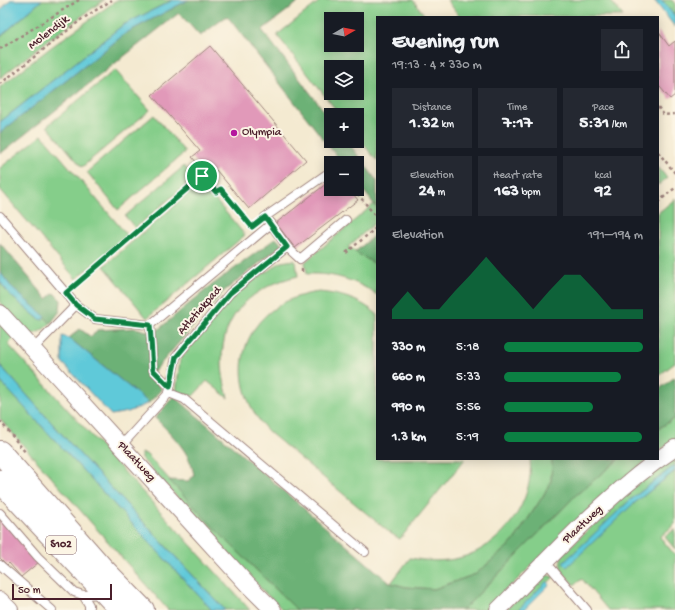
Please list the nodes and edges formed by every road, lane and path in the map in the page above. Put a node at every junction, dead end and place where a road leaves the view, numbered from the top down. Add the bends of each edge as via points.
1 (79, 0) edge
2 (112, 0) edge
3 (0, 49) edge
4 (0, 84) edge
5 (659, 108) edge
6 (675, 114) edge
7 (659, 153) edge
8 (675, 173) edge
9 (324, 176) edge
10 (675, 188) edge
11 (360, 196) edge
12 (659, 201) edge
13 (0, 216) edge
14 (265, 217) junction
15 (376, 217) edge
16 (346, 220) dead end
17 (270, 224) junction
18 (376, 228) edge
19 (287, 247) junction
20 (346, 254) dead end
21 (66, 293) junction
22 (76, 305) junction
23 (0, 313) edge
24 (150, 325) junction
25 (33, 349) junction
26 (170, 390) junction
27 (121, 446) junction
28 (675, 448) edge
29 (0, 452) edge
30 (658, 460) edge
31 (659, 460) edge
32 (0, 480) edge
33 (0, 513) edge
34 (365, 552) dead end
35 (546, 562) junction
36 (0, 565) edge
37 (106, 593) junction
38 (83, 595) junction
39 (0, 600) edge
40 (10, 610) edge
41 (52, 610) edge
42 (90, 610) edge
43 (121, 610) edge
44 (142, 610) edge
45 (273, 610) edge
46 (498, 610) edge
47 (587, 610) edge

1 - 3 path
2 - 4 path, Molendijk via 82,19
5 - 6 path via 664,115
7 - 8 path
9 - 14 lane
10 - 12 path
11 - 15 path
13 - 21 lane
14 - 17 lane
14 - 21 path via 252,227 221,189 216,192 202,176
16 - 19 lane via 300,259
17 - 19 lane
17 - 24 lane
18 - 20 path
19 - 26 lane, Atletiekpad via 230,293 176,357
21 - 22 lane
22 - 24 lane via 95,319
22 - 25 lane
23 - 25 street, Plaatweg
24 - 26 lane via 153,370
25 - 27 street, Plaatweg
26 - 27 lane
26 - 34 lane via 184,399
27 - 45 street, Plaatweg
28 - 31 street, Plaatweg
29 - 44 main road, S102
30 - 35 street, Plaatweg via 631,480
32 - 37 main road, S102
33 - 38 lane via 65,584 74,592
35 - 46 street, Plaatweg
35 - 47 lane
36 - 41 lane
37 - 38 lane
37 - 43 main road, S102
38 - 42 lane
39 - 40 street

